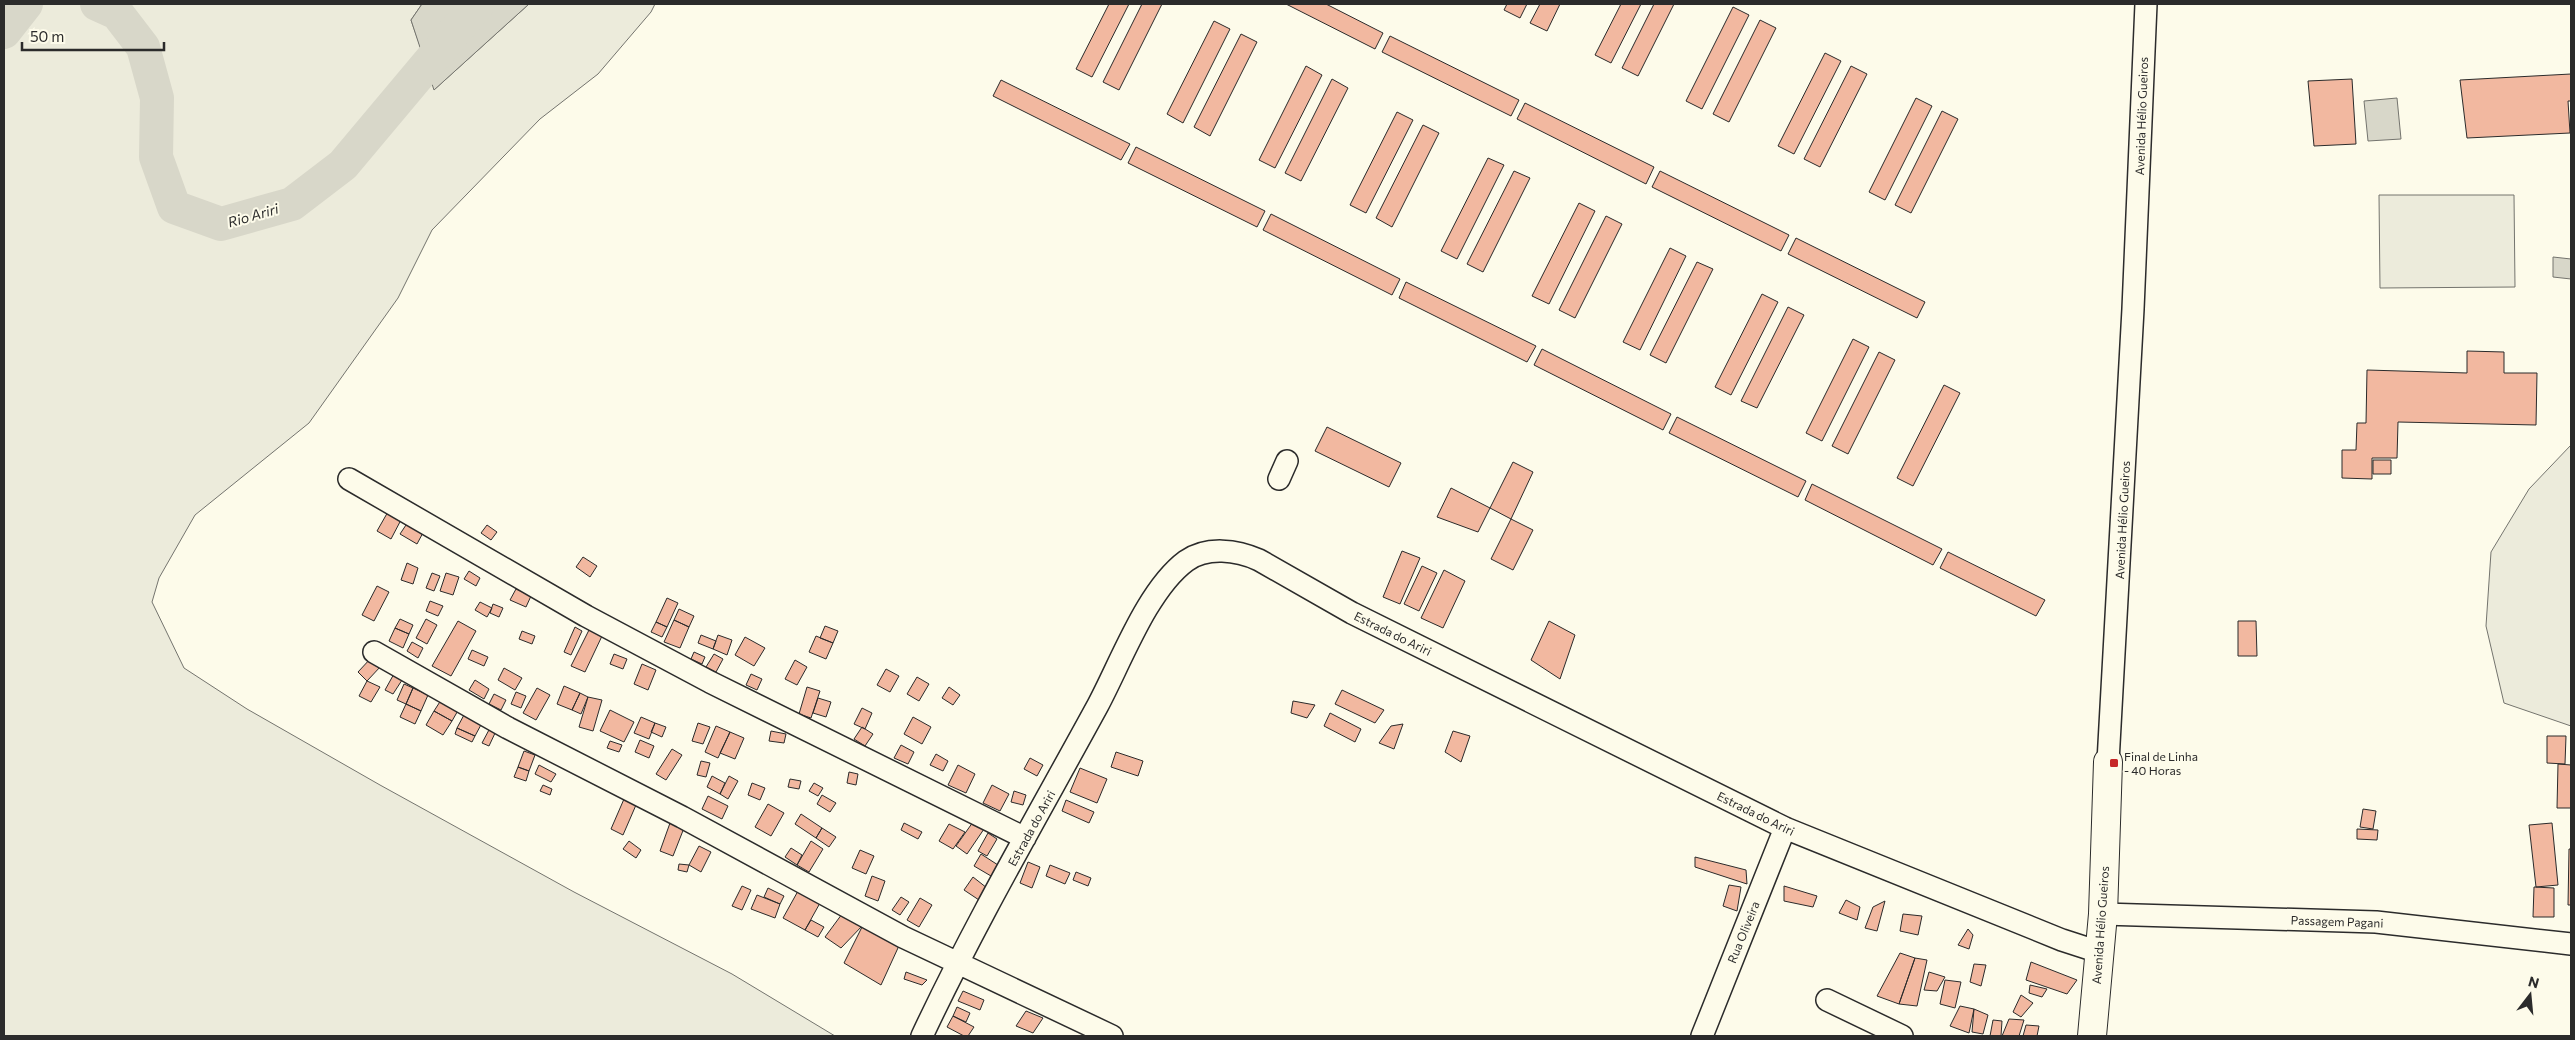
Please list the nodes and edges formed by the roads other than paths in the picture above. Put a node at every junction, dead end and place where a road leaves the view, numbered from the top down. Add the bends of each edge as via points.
1 (2146, 4) edge
2 (349, 479) dead end
3 (374, 652) dead end
4 (2108, 762) joint
5 (1785, 828) junction
6 (1025, 838) junction
7 (2103, 914) junction
8 (2571, 944) edge
9 (2099, 952) junction
10 (956, 962) junction
11 (1827, 1000) dead end
12 (922, 1036) edge
13 (1112, 1036) edge
14 (1702, 1036) edge
15 (1902, 1036) edge
16 (2092, 1036) edge

1 - 4 street, Avenida Hélio Gueiros
2 - 6 street via 586,616 710,682
3 - 10 street via 508,728 682,816 903,937
4 - 7 main road, Avenida Hélio Gueiros
5 - 6 street, Estrada do Ariri via 1352,613 1259,560 1222,551 1202,553 1188,560 1173,572 1154,596
5 - 9 street, Estrada do Ariri
5 - 14 street, Rua Oliveira
6 - 10 street, Estrada do Ariri
7 - 8 street, Passagem Pagani via 2376,922
7 - 9 main road, Avenida Hélio Gueiros
9 - 16 main road, Avenida Hélio Gueiros
10 - 12 street, Estrada do Ariri
10 - 13 street
11 - 15 street

